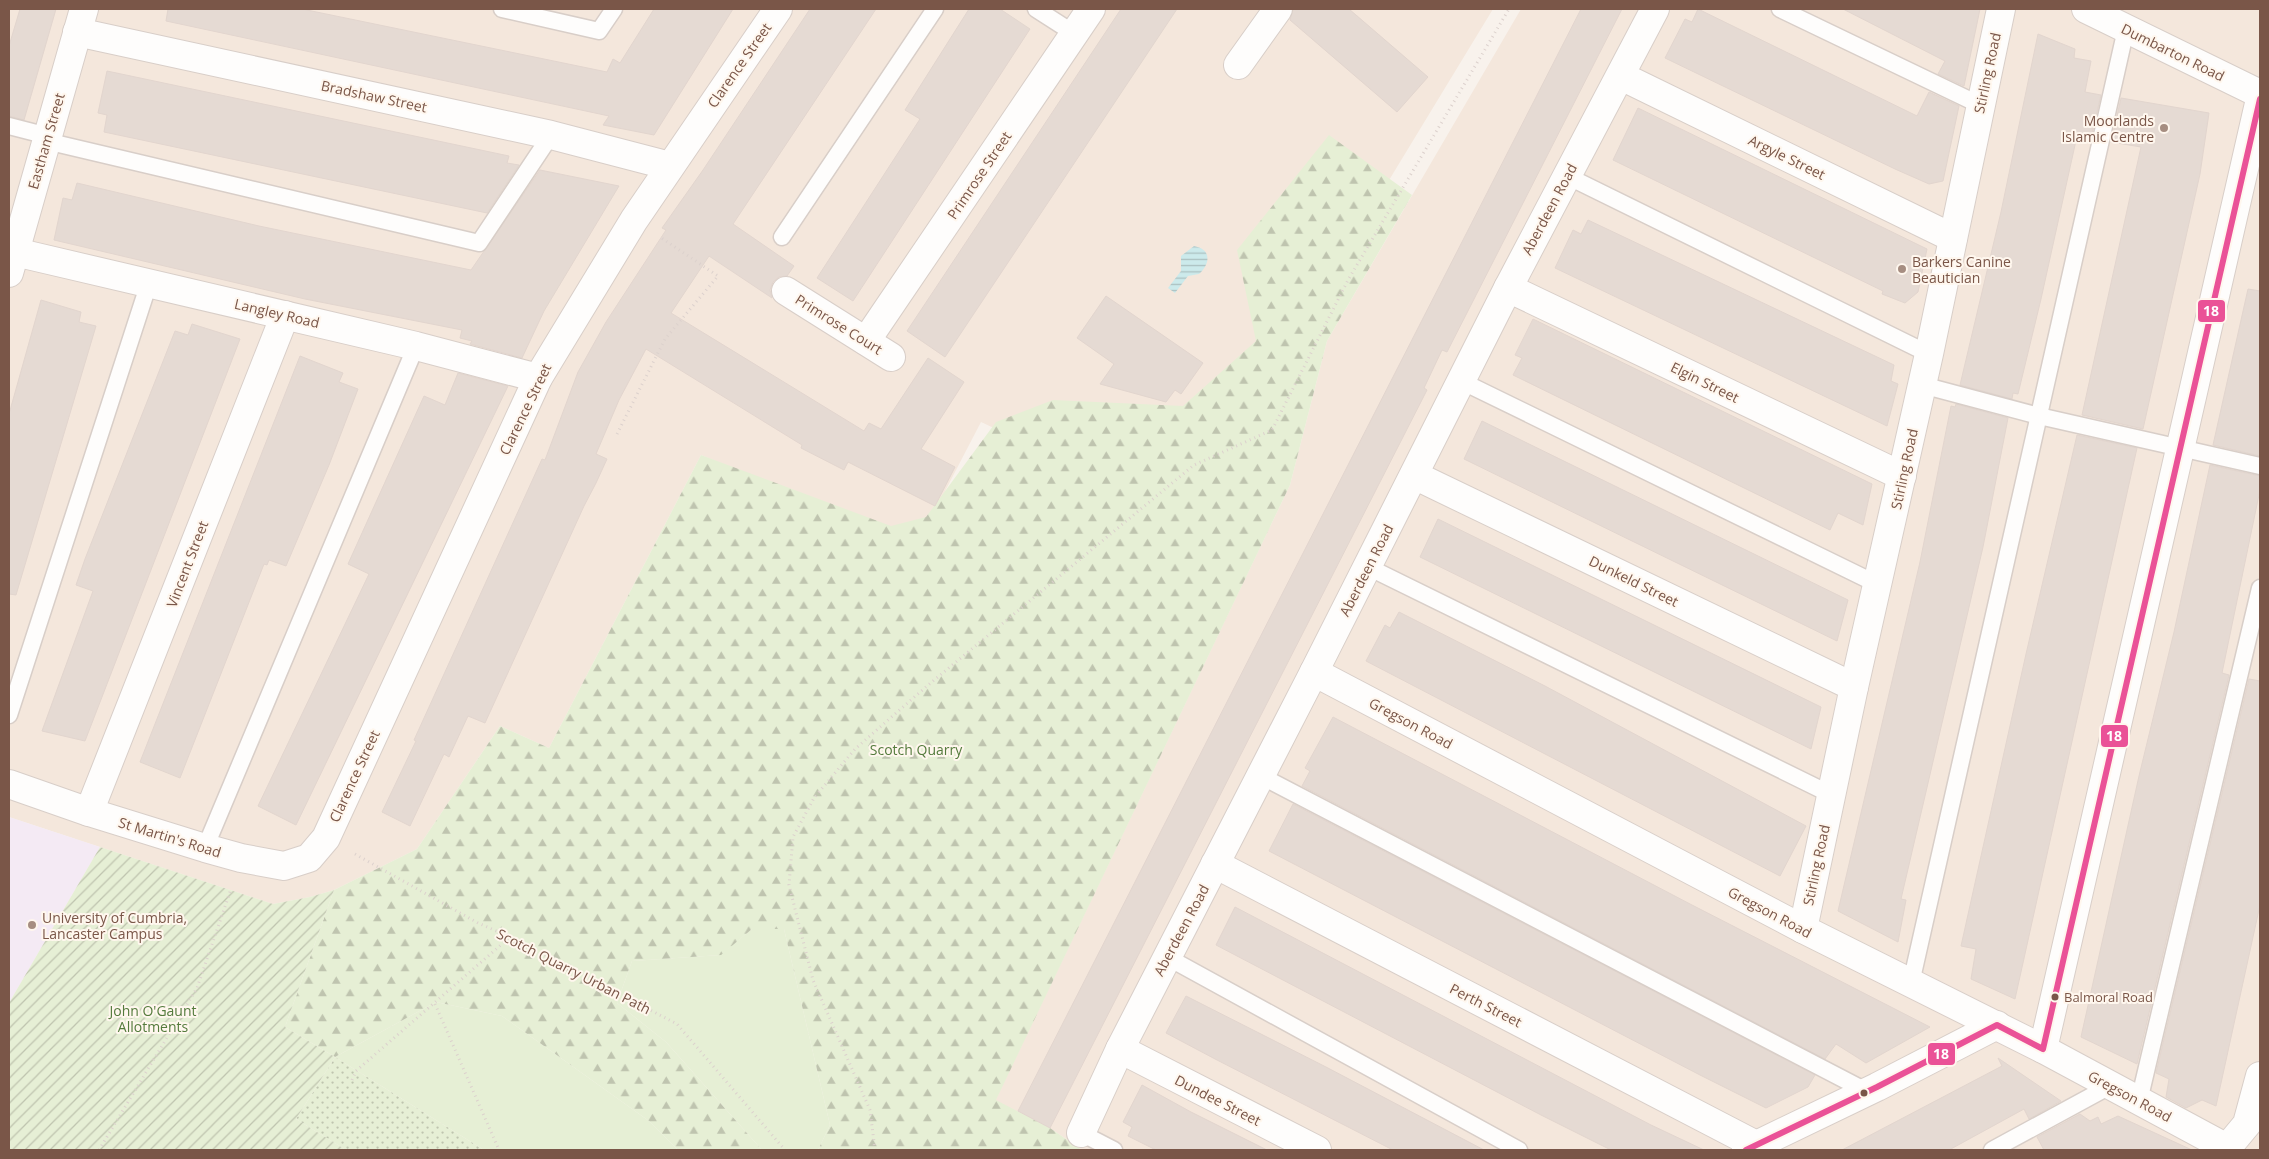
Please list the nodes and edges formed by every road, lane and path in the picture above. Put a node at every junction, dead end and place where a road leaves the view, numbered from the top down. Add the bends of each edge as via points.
1 (502, 9) edge
2 (614, 9) edge
3 (778, 9) edge
4 (934, 9) edge
5 (1036, 9) edge
6 (1091, 9) edge
7 (1278, 9) edge
8 (1510, 9) edge
9 (1655, 9) edge
10 (1780, 9) edge
11 (2001, 9) edge
12 (2086, 9) edge
13 (81, 20) edge
14 (2126, 29) junction
15 (1075, 34) junction
16 (1238, 65) dead end
17 (1621, 76) junction
18 (2260, 94) edge
19 (2260, 99) edge
20 (1980, 105) junction
21 (9, 126) edge
22 (551, 135) junction
23 (47, 138) junction
24 (670, 166) junction
25 (1566, 176) junction
26 (634, 220) junction
27 (782, 237) dead end
28 (1953, 238) junction
29 (12, 263) edge
30 (149, 283) junction
31 (1508, 288) junction
32 (786, 291) dead end
33 (285, 315) junction
34 (866, 341) junction
35 (416, 346) junction
36 (1929, 354) junction
37 (891, 357) dead end
38 (538, 378) junction
39 (1461, 381) junction
40 (1922, 385) junction
41 (2039, 416) junction
42 (617, 434) dead end
43 (2181, 448) junction
44 (2260, 466) edge
45 (1414, 475) junction
46 (1902, 476) junction
47 (1368, 567) junction
48 (1879, 585) junction
49 (2260, 588) edge
50 (1314, 672) junction
51 (1854, 687) junction
52 (9, 715) edge
53 (1261, 776) junction
54 (9, 784) edge
55 (1832, 795) junction
56 (89, 812) junction
57 (326, 838) junction
58 (204, 848) junction
59 (241, 858) junction
60 (1215, 864) junction
61 (1802, 929) junction
62 (510, 938) junction
63 (1166, 956) junction
64 (1911, 983) junction
65 (435, 1004) junction
66 (1997, 1026) junction
67 (1120, 1049) junction
68 (2043, 1049) junction
69 (2260, 1076) edge
70 (352, 1080) dead end
71 (2110, 1086) junction
72 (1868, 1092) junction
73 (2139, 1101) junction
74 (1081, 1133) joint
75 (1751, 1148) edge
76 (2224, 1149) edge
77 (99, 1150) edge
78 (499, 1150) edge
79 (784, 1150) edge
80 (875, 1150) edge
81 (1114, 1150) edge
82 (1317, 1150) edge
83 (1519, 1150) edge
84 (1992, 1150) edge

1 - 2 lane via 600,31
3 - 24 street, Clarence Street
4 - 27 lane
5 - 15 lane
6 - 15 street, Primrose Street
7 - 16 street
8 - 80 path via 1348,280 1272,430 1194,465 927,686 855,749 814,798 792,837 789,885 814,980 870,1110
9 - 17 street, Aberdeen Road
10 - 20 lane
11 - 20 street, Stirling Road
12 - 14 street, Dumbarton Road
13 - 22 street, Bradshaw Street
13 - 23 street, Eastham Street
14 - 18 street, Dumbarton Road
14 - 41 lane
15 - 34 street, Primrose Street
17 - 25 street, Aberdeen Road
17 - 28 street, Argyle Street
19 - 43 street
20 - 28 street, Stirling Road
21 - 23 lane
22 - 23 lane via 479,243
22 - 24 street, Bradshaw Street
23 - 29 street, Eastham Street
24 - 26 street, Clarence Street
25 - 31 street, Aberdeen Road
25 - 36 lane
26 - 38 street, Clarence Street
26 - 42 path via 718,276 665,339
28 - 36 street, Stirling Road
29 - 30 street, Langley Road
30 - 33 street, Langley Road
30 - 52 lane
31 - 39 street, Aberdeen Road
31 - 46 street, Elgin Street
32 - 34 street, Primrose Court
33 - 35 street, Langley Road
33 - 56 street, Vincent Street
34 - 37 street, Primrose Court
35 - 38 street, Langley Road
35 - 58 lane
36 - 40 street, Stirling Road
38 - 57 street, Clarence Street
39 - 45 street, Aberdeen Road
39 - 48 lane
40 - 41 lane
40 - 46 street, Stirling Road
41 - 43 lane
41 - 64 lane
43 - 44 lane
43 - 68 street
45 - 47 street, Aberdeen Road
45 - 51 street, Dunkeld Street
46 - 48 street, Stirling Road
47 - 50 street, Aberdeen Road
47 - 55 lane
48 - 51 street, Stirling Road
49 - 73 lane
50 - 53 street, Aberdeen Road
50 - 61 street, Gregson Road
51 - 55 street, Stirling Road
53 - 60 street, Aberdeen Road
53 - 72 lane
54 - 56 street, St Martin's Road
55 - 61 street, Stirling Road
56 - 58 street, St Martin's Road
57 - 59 street, St Martin's Road via 309,858 284,866
57 - 62 path, Scotch Quarry Urban Path
58 - 59 street, St Martin's Road
59 - 77 path via 197,988
60 - 63 street, Aberdeen Road
60 - 75 street, Perth Street
61 - 64 street, Gregson Road
62 - 65 path
62 - 79 path, Scotch Quarry Urban Path via 677,1024
63 - 67 street, Aberdeen Road
63 - 83 lane
64 - 66 street, Gregson Road
65 - 70 path via 356,1071
65 - 78 path
66 - 68 street, Gregson Road
66 - 72 street
67 - 74 street, Aberdeen Road
67 - 82 street, Dundee Street
68 - 71 street, Gregson Road
69 - 76 street via 2247,1124
71 - 73 street, Gregson Road
71 - 84 lane
72 - 75 street
73 - 76 street, Gregson Road
74 - 81 lane

